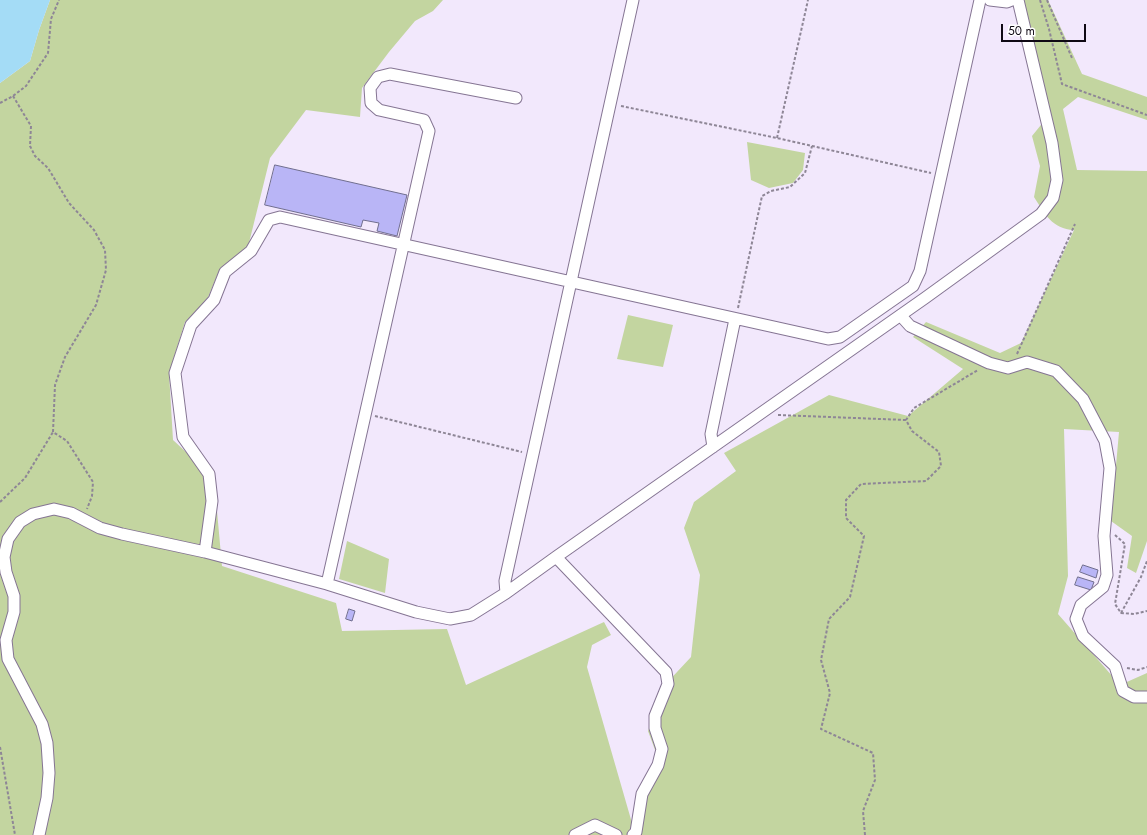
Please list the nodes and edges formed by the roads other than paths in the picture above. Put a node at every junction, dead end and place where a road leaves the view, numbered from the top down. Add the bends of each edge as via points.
1 (634, 0) edge
2 (980, 0) edge
3 (990, 0) edge
4 (1012, 0) edge
5 (1018, 0) edge
6 (516, 98) dead end
7 (405, 245) junction
8 (571, 281) junction
9 (901, 316) junction
10 (735, 319) junction
11 (713, 447) junction
12 (205, 552) junction
13 (556, 557) junction
14 (327, 584) junction
15 (506, 593) junction
16 (1147, 696) edge
17 (39, 835) edge
18 (575, 835) edge
19 (616, 835) edge
20 (633, 835) edge

1 - 8 street
2 - 10 street via 920,271 913,286 840,337 828,339
3 - 4 street
5 - 9 street via 1052,143 1057,180 1053,198 1041,214
6 - 7 street via 390,74 378,77 370,88 371,103 379,110 424,120 430,131
7 - 8 street
7 - 12 street via 280,218 269,220 251,251 225,272 214,300 191,325 175,373 183,437 209,474 212,501
7 - 14 street
8 - 10 street
8 - 15 street via 505,581
9 - 11 street
9 - 16 street via 910,326 989,363 1008,368 1027,362 1056,371 1083,399 1105,441 1110,468 1104,536 1107,574 1103,587 1081,605 1076,619 1083,636 1115,666 1123,691 1134,697
10 - 11 street via 711,434
11 - 13 street
12 - 14 street
12 - 17 street via 100,528 71,513 54,509 33,514 20,522 8,539 4,556 14,596 14,612 6,640 8,659 42,724 47,743 47,798
13 - 15 street
13 - 20 street via 666,672 668,684 655,716 655,728 662,749 658,765 642,794 636,832
14 - 15 street via 416,612 450,619 471,615
18 - 19 street via 595,825

